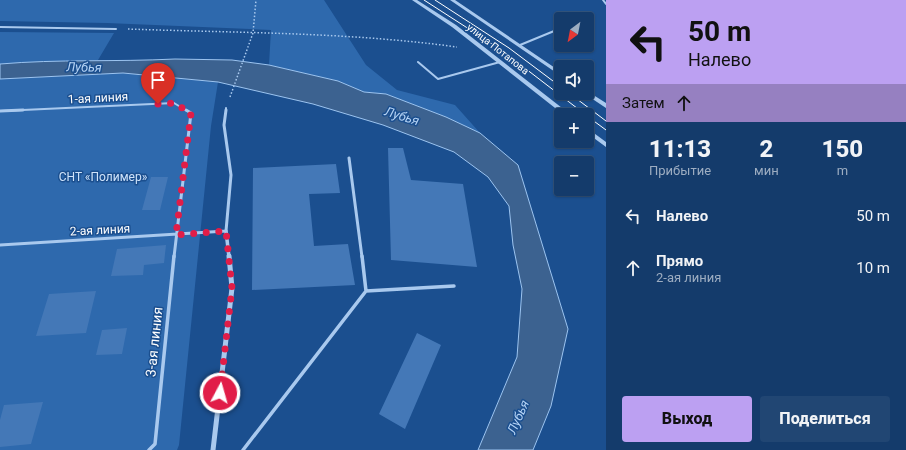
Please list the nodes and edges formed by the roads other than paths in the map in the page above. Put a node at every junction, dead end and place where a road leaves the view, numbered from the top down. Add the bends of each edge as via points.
1 (414, 0) edge
2 (452, 0) edge
3 (603, 0) edge
4 (606, 4) edge
5 (0, 27) edge
6 (116, 29) road end
7 (554, 31) edge
8 (520, 45) junction
9 (418, 62) dead end
10 (500, 62) junction
11 (554, 69) edge
12 (594, 97) edge
13 (606, 106) edge
14 (226, 108) road end
15 (559, 108) edge
16 (0, 111) edge
17 (594, 136) edge
18 (606, 145) edge
19 (349, 158) dead end
20 (226, 231) junction
21 (176, 235) junction
22 (0, 245) edge
23 (454, 286) dead end
24 (366, 291) junction
25 (149, 450) edge
26 (213, 450) edge
27 (243, 450) edge

1 - 10 street, улица Потапова via 454,26
2 - 8 street, улица Потапова
3 - 4 lane
5 - 6 lane
7 - 8 lane
8 - 11 street, улица Потапова
9 - 10 lane via 438,79
10 - 15 street, улица Потапова
12 - 13 street
14 - 20 lane via 224,125 231,175
16 - 21 lane, 1-ая линия via 174,103 191,113
17 - 18 street
19 - 24 lane
20 - 21 lane, 2-ая линия
20 - 26 street via 232,288
21 - 22 lane, 2-ая линия
21 - 25 lane, 3-ая линия via 155,444
23 - 24 lane
24 - 27 lane

